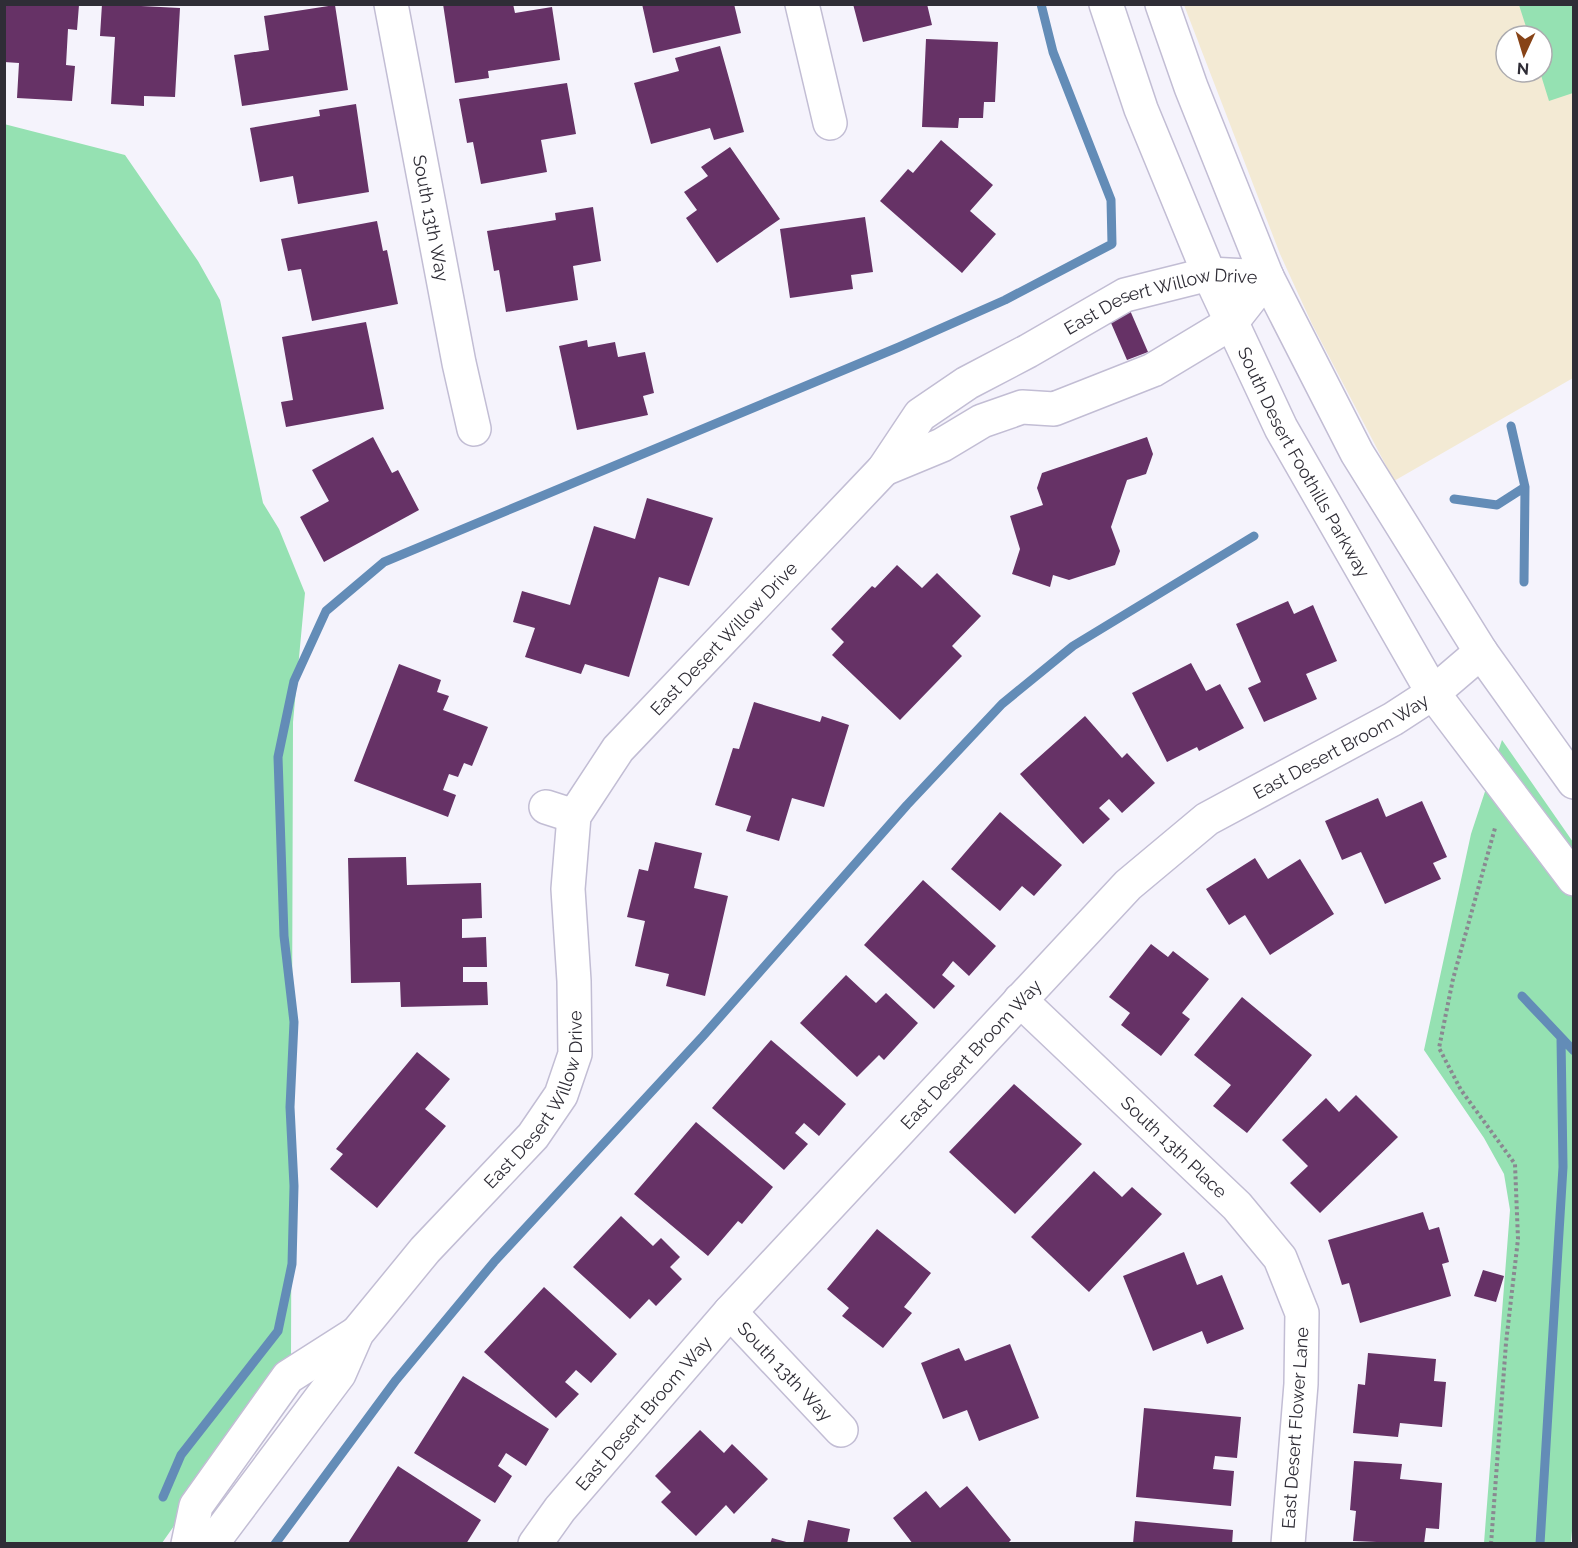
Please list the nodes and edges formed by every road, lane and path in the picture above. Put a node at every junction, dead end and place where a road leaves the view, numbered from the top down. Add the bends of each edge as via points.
1 (391, 4) edge
2 (802, 4) edge
3 (1106, 4) edge
4 (1162, 4) edge
5 (830, 123) dead end
6 (1209, 273) junction
7 (1267, 277) junction
8 (1231, 323) junction
9 (474, 429) dead end
10 (884, 470) junction
11 (1481, 651) junction
12 (1433, 693) junction
13 (1574, 782) edge
14 (1497, 821) dead end
15 (1574, 879) edge
16 (1020, 1000) junction
17 (730, 1312) junction
18 (1302, 1312) joint
19 (357, 1333) junction
20 (841, 1430) dead end
21 (188, 1544) edge
22 (206, 1544) edge
23 (535, 1544) edge
24 (1288, 1544) edge
25 (1491, 1544) edge

1 - 9 street, South 13th Way
2 - 5 street
3 - 6 street, South Desert Foothills Parkway via 1141,109
4 - 7 street
6 - 7 street, East Desert Willow Drive
6 - 8 street, South Desert Foothills Parkway
6 - 10 street, East Desert Willow Drive via 1125,295 967,383 921,415
7 - 8 street, East Desert Willow Drive
7 - 11 street via 1357,453
8 - 10 street, East Desert Willow Drive via 1153,370 1054,409 1022,407 982,421 942,445
8 - 12 street, South Desert Foothills Parkway via 1281,428
10 - 19 street, East Desert Willow Drive via 560,812 574,981 575,1054 561,1095 533,1136 425,1250
11 - 12 street, East Desert Broom Way
11 - 13 street
12 - 15 street, South Desert Foothills Parkway
12 - 16 street, East Desert Broom Way via 1394,719 1207,819 1128,885
14 - 25 path via 1453,979 1439,1048 1461,1090 1515,1164 1518,1239
16 - 17 street, East Desert Broom Way
16 - 18 street, South 13th Place via 1237,1206 1280,1258
17 - 20 street, South 13th Way
17 - 23 street, East Desert Broom Way via 628,1428
18 - 24 street, East Desert Flower Lane via 1301,1384
19 - 21 street, East Desert Willow Drive via 288,1377 196,1506
19 - 22 street, East Desert Willow Drive via 339,1374 219,1534

